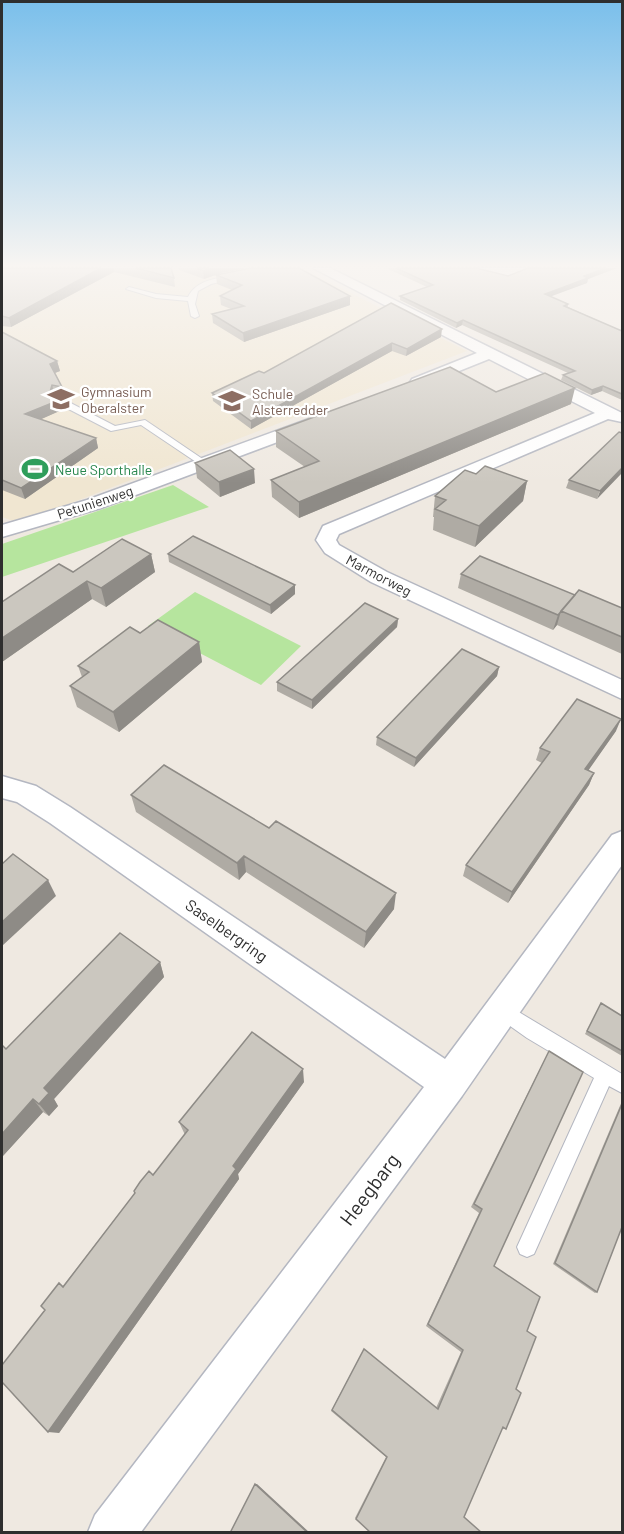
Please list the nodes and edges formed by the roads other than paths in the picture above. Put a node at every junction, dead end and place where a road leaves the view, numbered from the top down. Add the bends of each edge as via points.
1 (461, 340) edge
2 (489, 354) junction
3 (402, 388) edge
4 (58, 400) edge
5 (325, 417) edge
6 (616, 417) edge
7 (205, 464) junction
8 (2, 530) edge
9 (622, 690) edge
10 (2, 787) edge
11 (622, 843) edge
12 (502, 1010) junction
13 (605, 1074) junction
14 (449, 1083) junction
15 (622, 1084) edge
16 (527, 1247) dead end
17 (112, 1533) edge

1 - 2 street
2 - 3 street
2 - 6 street
4 - 7 lane via 114,429 142,422
5 - 7 street, Petunienweg
6 - 9 street, Marmorweg via 506,454 330,530 326,540 332,549 379,577
7 - 8 street, Petunienweg via 94,504
10 - 14 street, Saselbergring via 26,794 60,815
11 - 12 street, Heegbarg
12 - 13 lane
12 - 14 street, Heegbarg
13 - 15 lane
13 - 16 lane
14 - 17 street, Heegbarg

